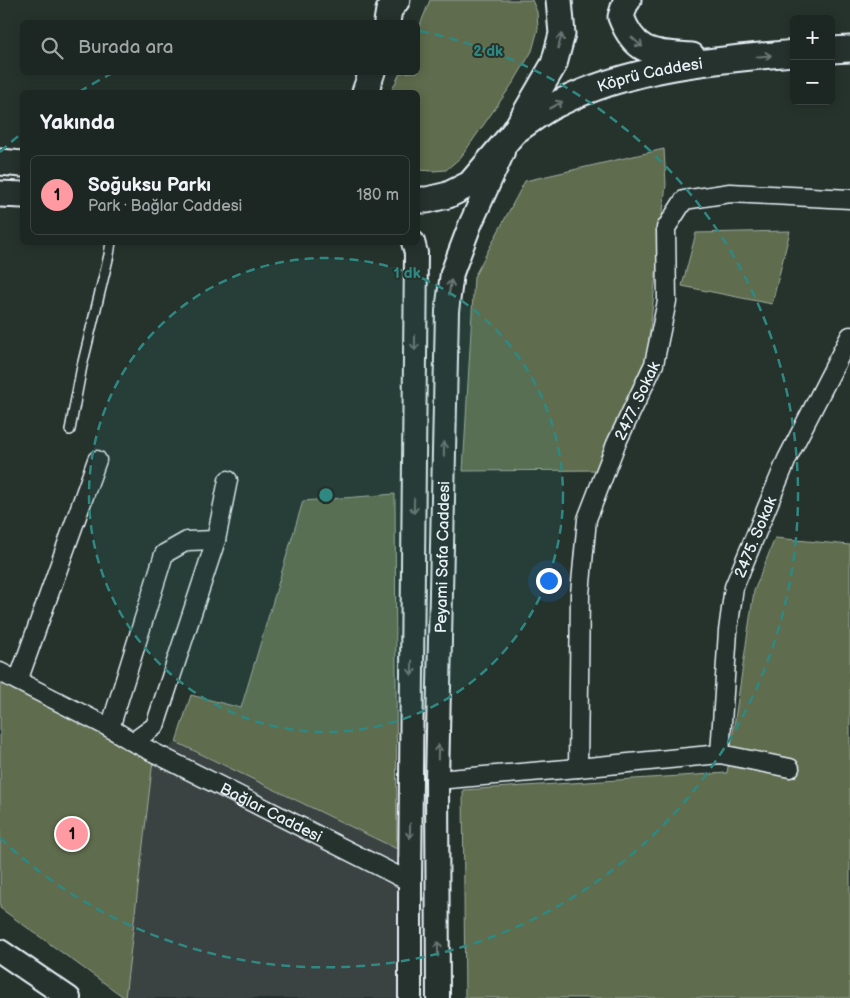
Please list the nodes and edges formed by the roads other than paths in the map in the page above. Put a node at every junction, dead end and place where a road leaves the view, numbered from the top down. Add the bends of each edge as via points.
1 (559, 0) edge
2 (628, 0) edge
3 (850, 49) edge
4 (835, 50) edge
5 (790, 53) edge
6 (726, 59) junction
7 (371, 75) edge
8 (366, 90) edge
9 (515, 131) junction
10 (0, 162) edge
11 (20, 164) edge
12 (0, 194) edge
13 (20, 195) edge
14 (850, 199) edge
15 (420, 200) edge
16 (111, 245) edge
17 (414, 245) edge
18 (850, 336) edge
19 (70, 430) dead end
20 (97, 460) dead end
21 (228, 480) dead end
22 (216, 540) junction
23 (0, 672) edge
24 (18, 681) junction
25 (110, 728) junction
26 (133, 742) junction
27 (720, 754) junction
28 (578, 768) junction
29 (790, 768) dead end
30 (437, 780) junction
31 (410, 882) junction
32 (1, 955) edge
33 (66, 997) edge
34 (410, 998) edge
35 (438, 998) edge

9 -> 1 main road via 554,64 562,34
2 -> 6 main road via 621,17 634,41 647,50
3 - 4 main road
6 -> 5 main road, Köprü Caddesi
9 -> 6 main road, Köprü Caddesi via 555,105 593,88 640,73
7 - 8 main road
9 - 15 main road via 470,184 448,195
30 -> 9 street, Peyami Safa Caddesi via 447,311 452,273 490,181
10 - 11 main road
12 - 13 main road
14 - 28 street, 2477. Sokak via 721,194 684,200 666,228 667,301 654,364 616,444 587,519 580,594
16 - 19 lane
17 -> 31 street, Peyami Safa Caddesi
18 - 27 street, 2475. Sokak via 787,459 734,587
20 - 24 street
21 - 22 street
22 - 25 street via 186,541 164,554
22 - 26 street via 155,726
23 - 24 street, Bağlar Caddesi
24 - 25 street, Bağlar Caddesi
25 - 26 street, Bağlar Caddesi
26 - 31 street, Bağlar Caddesi
27 - 28 street
27 - 29 street
28 - 30 street
35 -> 30 street, Peyami Safa Caddesi
31 - 34 street, Peyami Safa Caddesi
32 - 33 street

